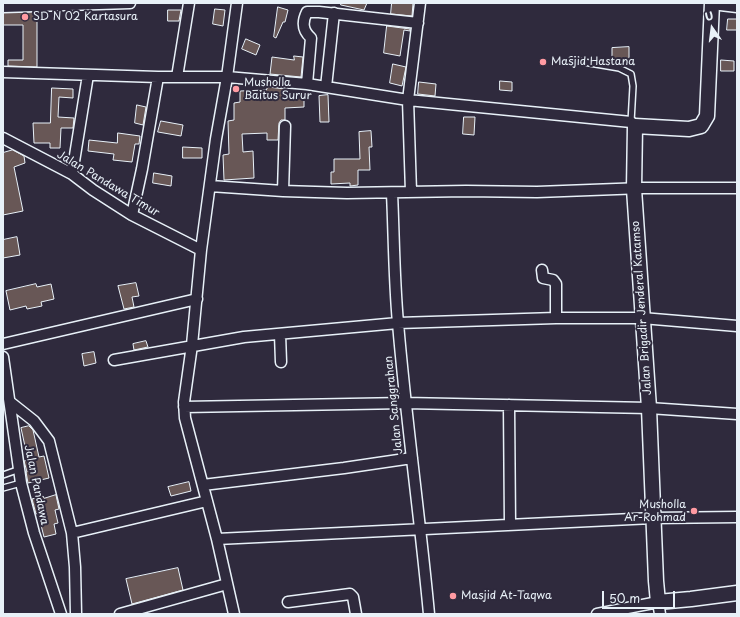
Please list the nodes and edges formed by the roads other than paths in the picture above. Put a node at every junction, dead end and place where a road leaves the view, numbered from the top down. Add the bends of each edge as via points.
1 (130, 3) edge
2 (189, 3) edge
3 (237, 3) edge
4 (420, 3) edge
5 (712, 4) edge
6 (3, 7) edge
7 (737, 7) edge
8 (334, 13) junction
9 (418, 23) junction
10 (572, 60) dead end
11 (3, 72) edge
12 (88, 75) junction
13 (158, 77) junction
14 (177, 77) junction
15 (226, 77) junction
16 (307, 84) junction
17 (326, 87) junction
18 (408, 100) junction
19 (633, 124) junction
20 (285, 126) dead end
21 (3, 138) edge
22 (72, 174) junction
23 (210, 186) junction
24 (737, 188) edge
25 (634, 189) junction
26 (283, 191) junction
27 (411, 192) junction
28 (392, 193) junction
29 (132, 215) junction
30 (201, 250) junction
31 (542, 270) dead end
32 (197, 299) junction
33 (556, 318) junction
34 (642, 318) junction
35 (398, 323) junction
36 (737, 326) edge
37 (280, 334) junction
38 (3, 344) edge
39 (192, 345) junction
40 (3, 357) edge
41 (114, 360) dead end
42 (281, 362) dead end
43 (7, 395) edge
44 (405, 403) junction
45 (509, 405) junction
46 (184, 407) junction
47 (649, 408) junction
48 (737, 414) edge
49 (412, 458) junction
50 (20, 470) junction
51 (3, 475) edge
52 (21, 483) junction
53 (203, 485) junction
54 (3, 488) edge
55 (207, 501) junction
56 (737, 517) edge
57 (653, 518) junction
58 (510, 525) junction
59 (421, 529) junction
60 (72, 534) junction
61 (217, 539) junction
62 (227, 584) junction
63 (737, 593) edge
64 (288, 602) dead end
65 (659, 608) edge
66 (62, 614) edge
67 (76, 614) edge
68 (120, 614) edge
69 (234, 614) edge
70 (356, 614) edge
71 (430, 614) edge
72 (597, 614) edge

1 - 6 street
2 - 14 street
3 - 15 street
4 - 9 street
5 - 7 street
5 - 19 main road via 705,122 701,126 688,129
8 - 9 street
8 - 16 street via 310,11 306,14 303,29 311,38
8 - 17 street
9 - 18 street
10 - 19 lane via 619,68 631,74
11 - 12 street
12 - 13 street
12 - 22 street
13 - 14 street
13 - 29 street
14 - 15 street
15 - 16 street
15 - 23 street
16 - 17 street
17 - 18 street
18 - 19 street
18 - 27 street
19 - 25 main road, Jalan Brigadir Jenderal Katamso
20 - 26 street
21 - 22 street, Jalan Pandawa Timur
22 - 29 street, Jalan Pandawa Timur
23 - 26 street
23 - 30 street
24 - 25 street
25 - 27 street
25 - 34 main road, Jalan Brigadir Jenderal Katamso
26 - 28 street
27 - 28 street
28 - 35 street, Jalan Sanggrahan
29 - 30 street, Jalan Pandawa Timur
30 - 32 street
31 - 33 street via 543,278 553,280 556,284
32 - 38 street
32 - 39 street
33 - 34 street
33 - 35 street
34 - 36 street
34 - 47 main road, Jalan Brigadir Jenderal Katamso
35 - 37 street
35 - 44 street, Jalan Sanggrahan
37 - 39 street
37 - 42 street
39 - 41 street
39 - 46 street
40 - 43 street, Jalan Pandawa
43 - 50 street, Jalan Pandawa
43 - 60 street via 34,421 49,441
44 - 45 street
44 - 46 street
44 - 49 street, Jalan Sanggrahan
45 - 47 street
45 - 58 street
46 - 53 street
47 - 48 street
47 - 57 main road, Jalan Brigadir Jenderal Katamso
49 - 53 street
49 - 59 street, Jalan Sanggrahan
50 - 51 lane
50 - 52 street, Jalan Pandawa
52 - 54 lane
52 - 66 street, Jalan Pandawa via 34,533
53 - 55 street
55 - 60 street
55 - 61 street
56 - 57 street
57 - 58 street
57 - 65 main road, Jalan Brigadir Jenderal Katamso
58 - 59 street
59 - 61 street
59 - 71 street, Jalan Sanggrahan
60 - 67 street
61 - 62 street
62 - 68 street
62 - 69 street
63 - 65 main road via 690,599
64 - 70 street via 350,594 353,597
65 - 72 street

